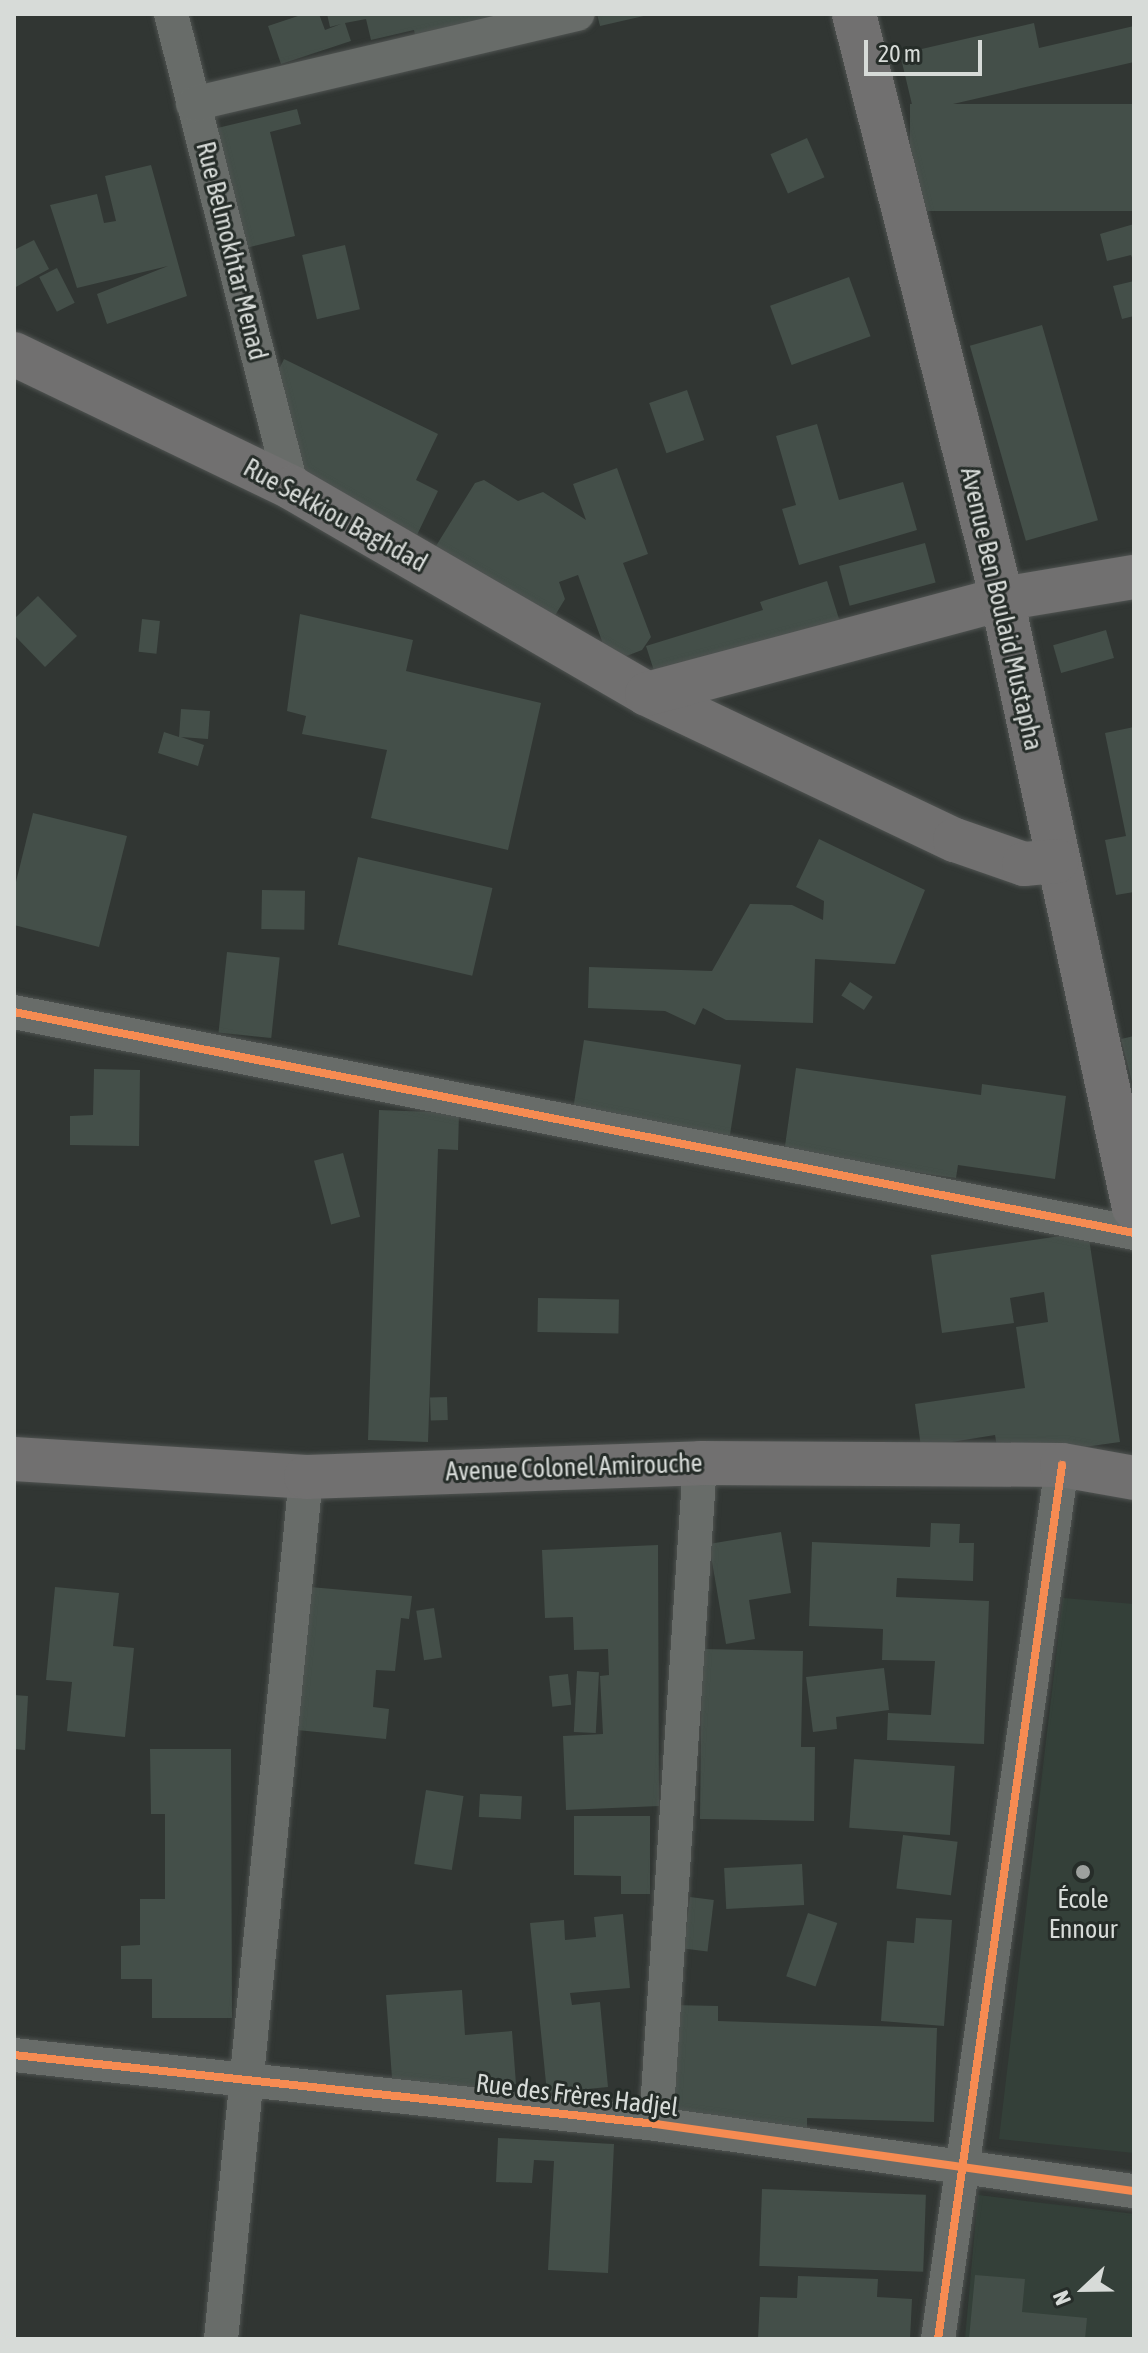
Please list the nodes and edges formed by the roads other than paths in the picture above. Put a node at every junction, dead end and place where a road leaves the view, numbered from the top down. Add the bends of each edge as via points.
1 (171, 14) edge
2 (578, 14) edge
3 (854, 14) edge
4 (193, 104) junction
5 (14, 354) edge
6 (292, 488) junction
7 (1134, 577) edge
8 (1002, 599) junction
9 (647, 694) junction
10 (1057, 861) junction
11 (14, 1012) edge
12 (1134, 1208) edge
13 (1134, 1233) edge
14 (14, 1459) edge
15 (700, 1463) junction
16 (1062, 1465) junction
17 (306, 1477) junction
18 (1134, 1478) edge
19 (14, 2055) edge
20 (251, 2080) junction
21 (656, 2124) junction
22 (960, 2168) junction
23 (1134, 2191) edge
24 (221, 2339) edge
25 (938, 2339) edge

1 - 4 street, Rue Belmokhtar Menad
2 - 4 street
3 - 8 main road, Avenue Ben Boulaid Mustapha
4 - 6 street, Rue Belmokhtar Menad
5 - 6 main road, Rue Sekkiou Baghdad
6 - 9 main road, Rue Sekkiou Baghdad
7 - 8 main road
8 - 9 main road
8 - 10 main road, Avenue Ben Boulaid Mustapha
9 - 10 main road, Rue Sekkiou Baghdad via 955,840 1024,864
10 - 12 main road, Avenue Ben Boulaid Mustapha
11 - 13 street
14 - 17 main road, Avenue Colonel Amirouche
15 - 16 main road, Avenue Colonel Amirouche
15 - 17 main road, Avenue Colonel Amirouche
15 - 21 street
16 - 18 main road, Avenue Colonel Amirouche
16 - 22 street
17 - 20 street
19 - 20 street, Rue des Frères Hadjel
20 - 21 street, Rue des Frères Hadjel
20 - 24 street
21 - 22 street, Rue des Frères Hadjel
22 - 23 street, Rue des Frères Hadjel
22 - 25 street

